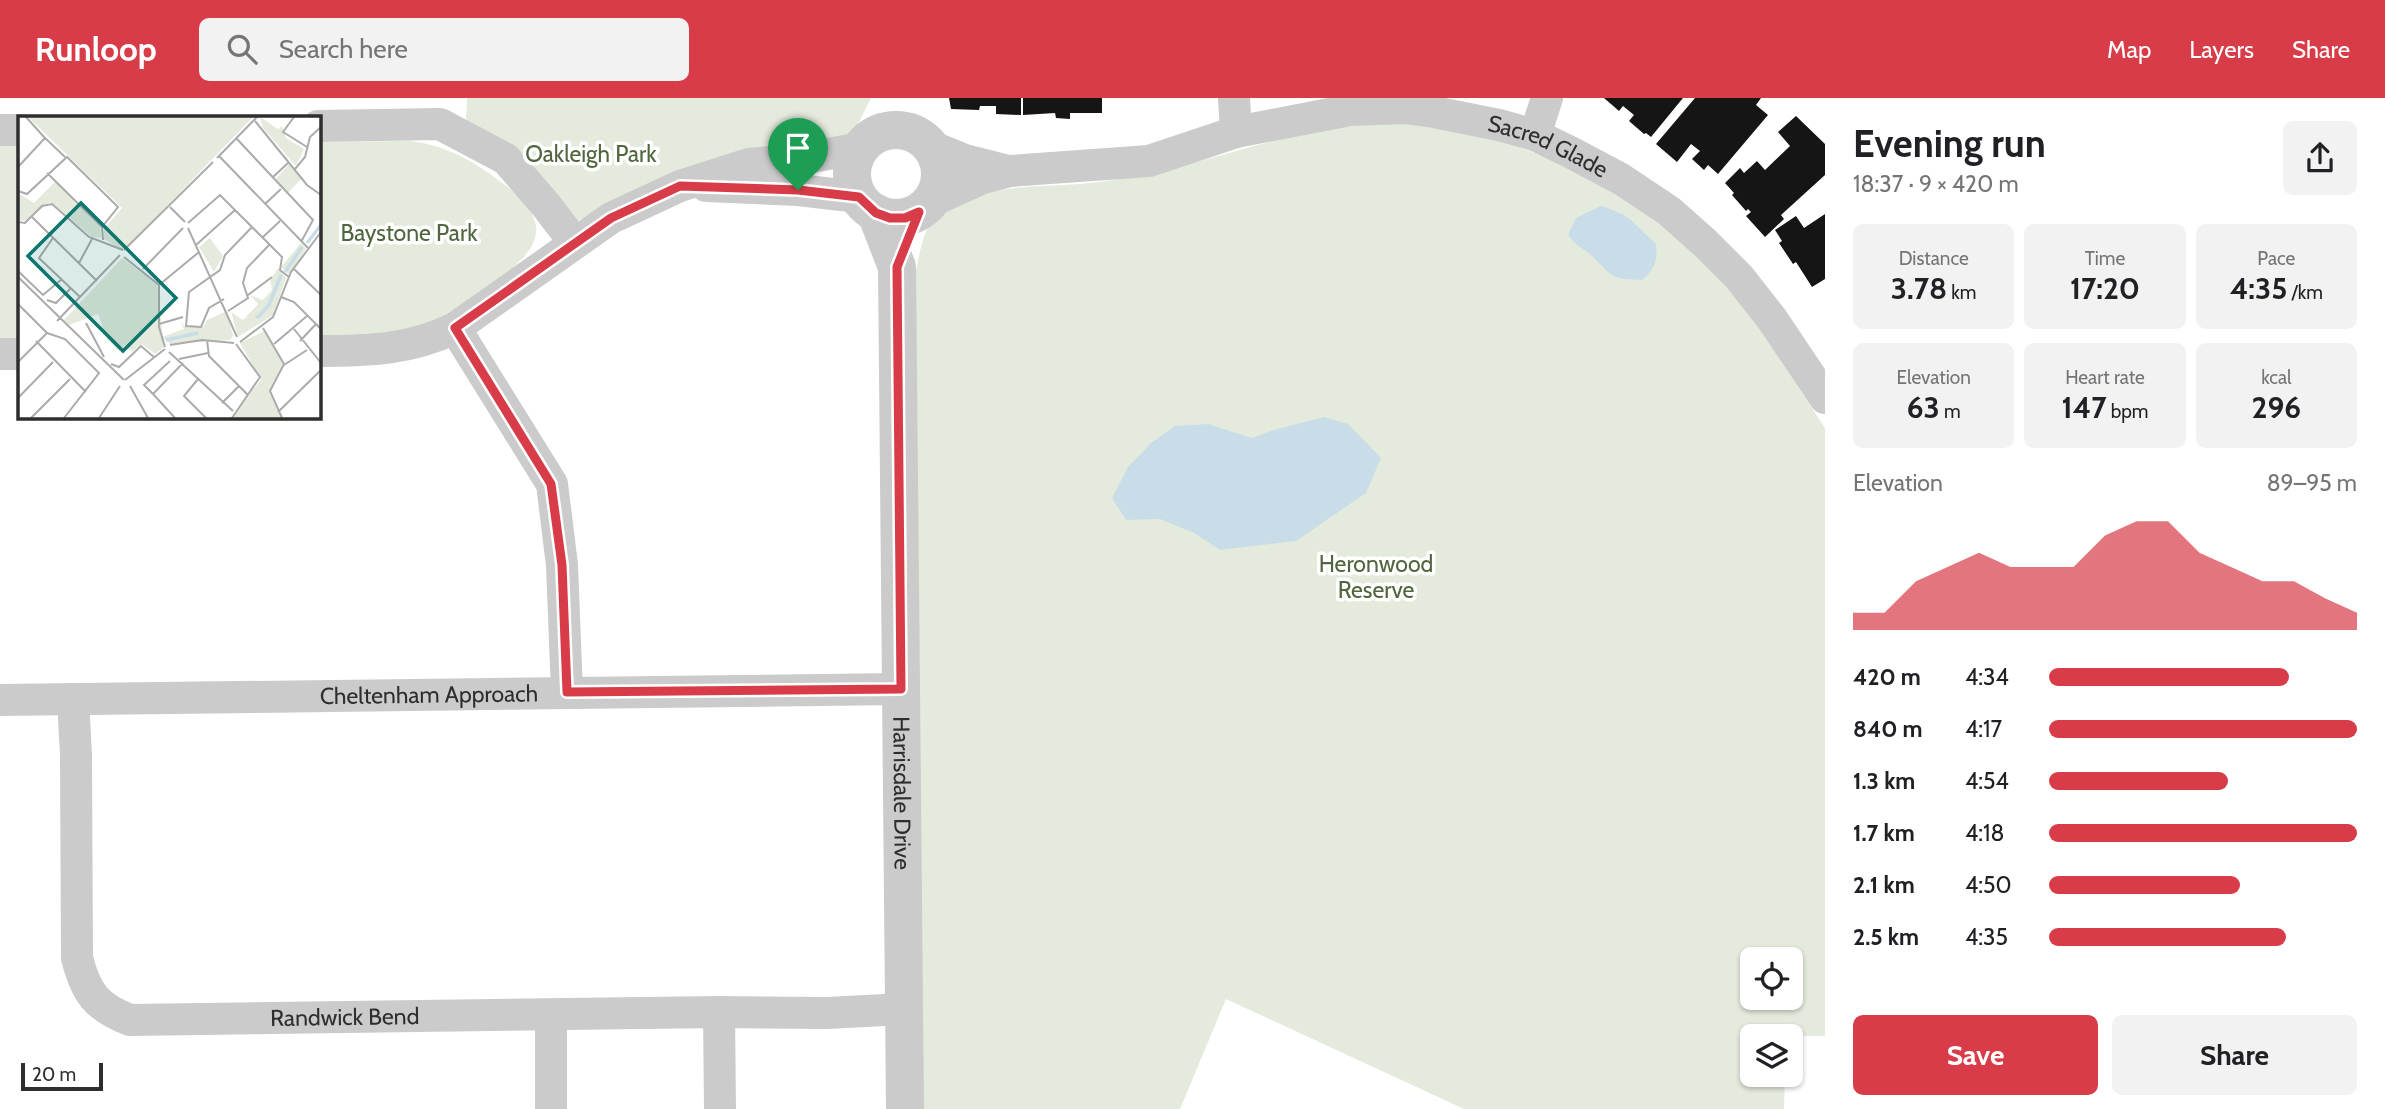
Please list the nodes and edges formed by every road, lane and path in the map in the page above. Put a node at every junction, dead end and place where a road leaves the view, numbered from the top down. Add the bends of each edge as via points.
1 (887, 98) edge
2 (905, 98) edge
3 (1234, 98) edge
4 (1547, 98) edge
5 (442, 111) edge
6 (320, 126) edge
7 (0, 130) edge
8 (18, 130) edge
9 (1236, 132) junction
10 (1535, 135) junction
11 (869, 141) junction
12 (927, 142) junction
13 (1010, 171) junction
14 (680, 186) junction
15 (867, 205) junction
16 (924, 207) junction
17 (575, 243) junction
18 (897, 267) junction
19 (455, 328) junction
20 (320, 351) edge
21 (18, 354) edge
22 (0, 355) edge
23 (1825, 398) edge
24 (901, 689) junction
25 (567, 692) junction
26 (73, 699) junction
27 (0, 700) edge
28 (904, 1009) junction
29 (719, 1012) junction
30 (551, 1015) junction
31 (551, 1109) edge
32 (720, 1109) edge
33 (905, 1109) edge

1 - 11 street
2 - 12 street
3 - 9 street
4 - 10 street
5 - 6 street
5 - 17 street via 506,159
7 - 8 street
9 - 10 street, Sacred Glade via 1350,110 1405,108
9 - 13 street, Sacred Glade via 1149,161
10 - 23 street, Sacred Glade via 1620,179 1669,211 1705,243 1772,318
11 - 12 street via 900,129
11 - 14 street via 801,159 749,164
11 - 15 street via 852,168 853,183
12 - 13 street, Sacred Glade via 965,160
12 - 16 street via 939,160 941,173 939,186
13 - 16 street, Sacred Glade via 983,178
14 - 15 street via 798,190
14 - 17 street via 611,218
15 - 16 street via 890,218 905,218
15 - 18 street, Harrisdale Drive
16 - 18 street, Harrisdale Drive
17 - 19 street
18 - 24 street, Harrisdale Drive
19 - 20 street via 405,347
19 - 25 street via 551,484 562,565
21 - 22 street
24 - 25 street, Cheltenham Approach
24 - 28 street, Harrisdale Drive
25 - 26 street, Cheltenham Approach
26 - 27 street, Cheltenham Approach
26 - 30 street, Randwick Bend via 77,958 86,986 101,1005 122,1017 143,1021
28 - 29 street, Randwick Bend
28 - 33 street, Harrisdale Drive
29 - 30 street, Randwick Bend
29 - 32 street
30 - 31 street

